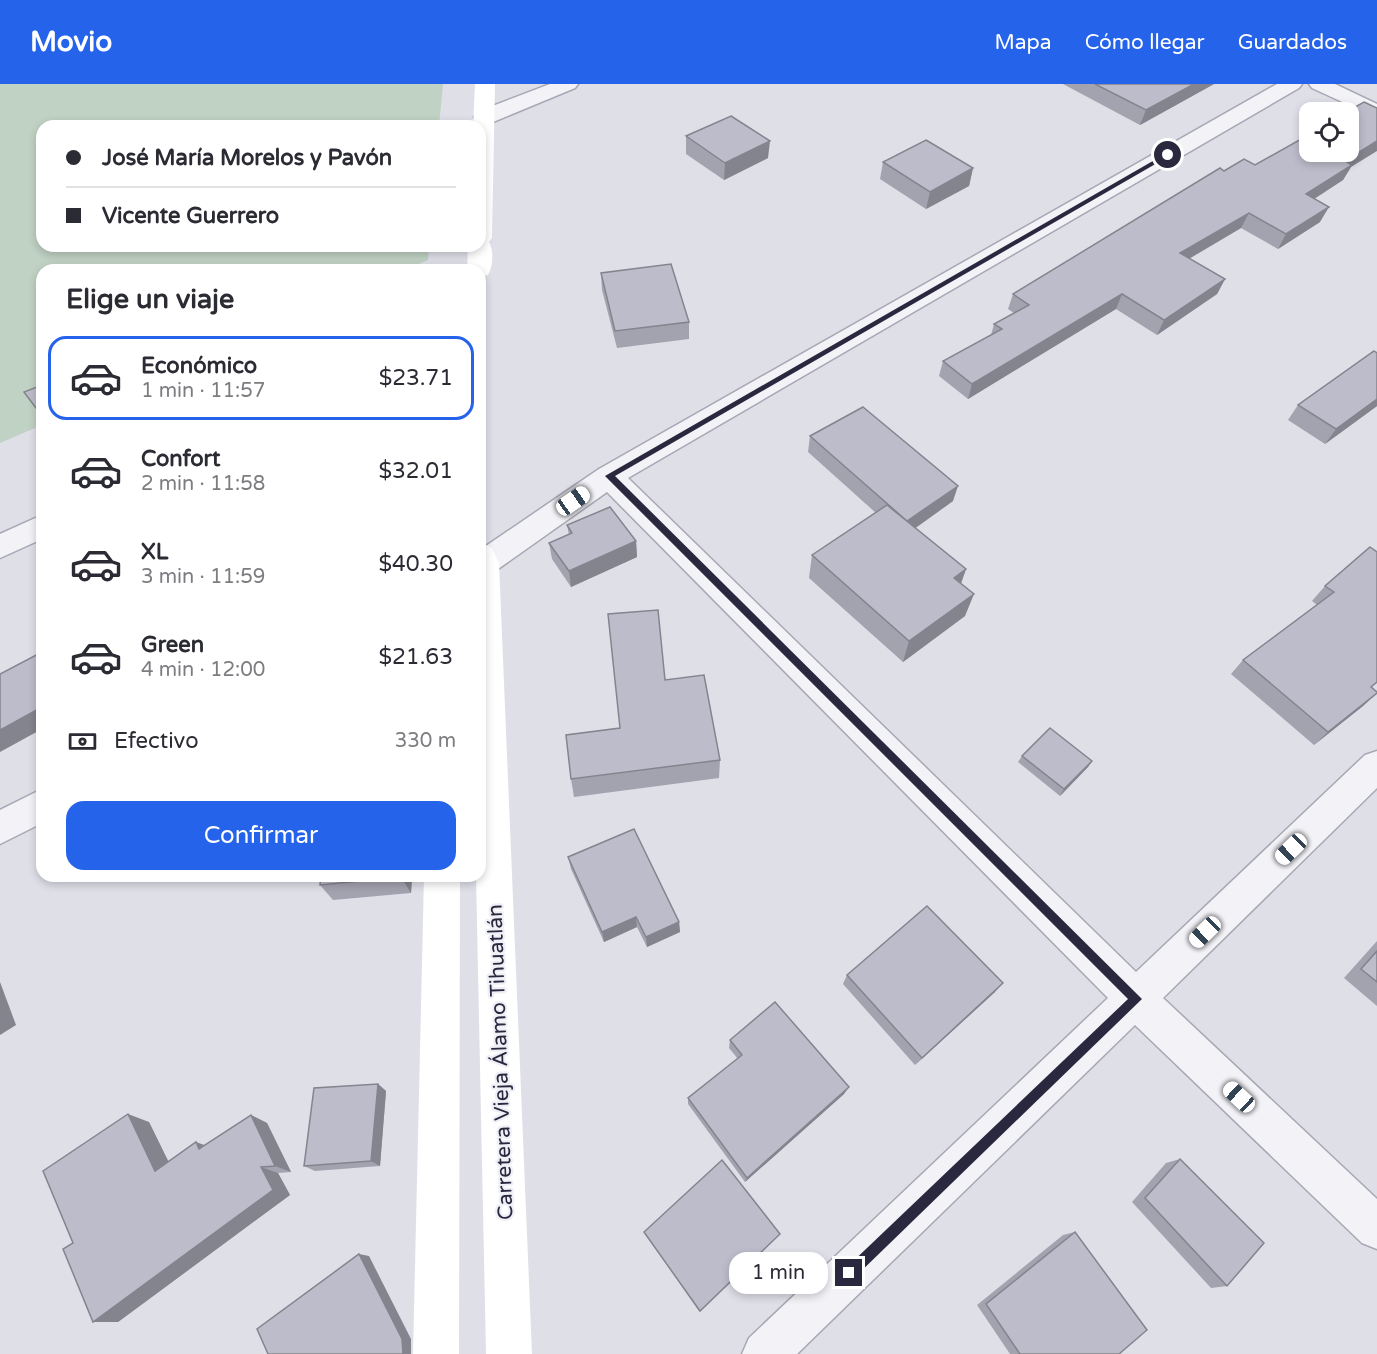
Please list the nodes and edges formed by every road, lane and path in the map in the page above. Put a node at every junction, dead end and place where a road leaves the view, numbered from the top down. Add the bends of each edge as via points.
1 (485, 84) edge
2 (567, 84) edge
3 (1292, 84) edge
4 (1319, 84) edge
5 (1377, 112) edge
6 (485, 117) junction
7 (485, 120) edge
8 (609, 476) junction
9 (36, 529) edge
10 (0, 547) edge
11 (486, 558) edge
12 (486, 678) edge
13 (1377, 766) edge
14 (36, 809) edge
15 (0, 828) edge
16 (442, 882) edge
17 (1136, 999) junction
18 (1377, 1228) edge
19 (436, 1354) edge
20 (509, 1354) edge
21 (765, 1354) edge

1 - 6 main road
2 - 6 street
3 - 8 street
4 - 5 street
6 - 7 main road
8 - 11 street
8 - 17 street
9 - 10 street
12 - 20 main road, Carretera Vieja Álamo Tihuatlán
13 - 17 street
14 - 15 street
16 - 19 main road
17 - 18 street
17 - 21 street

